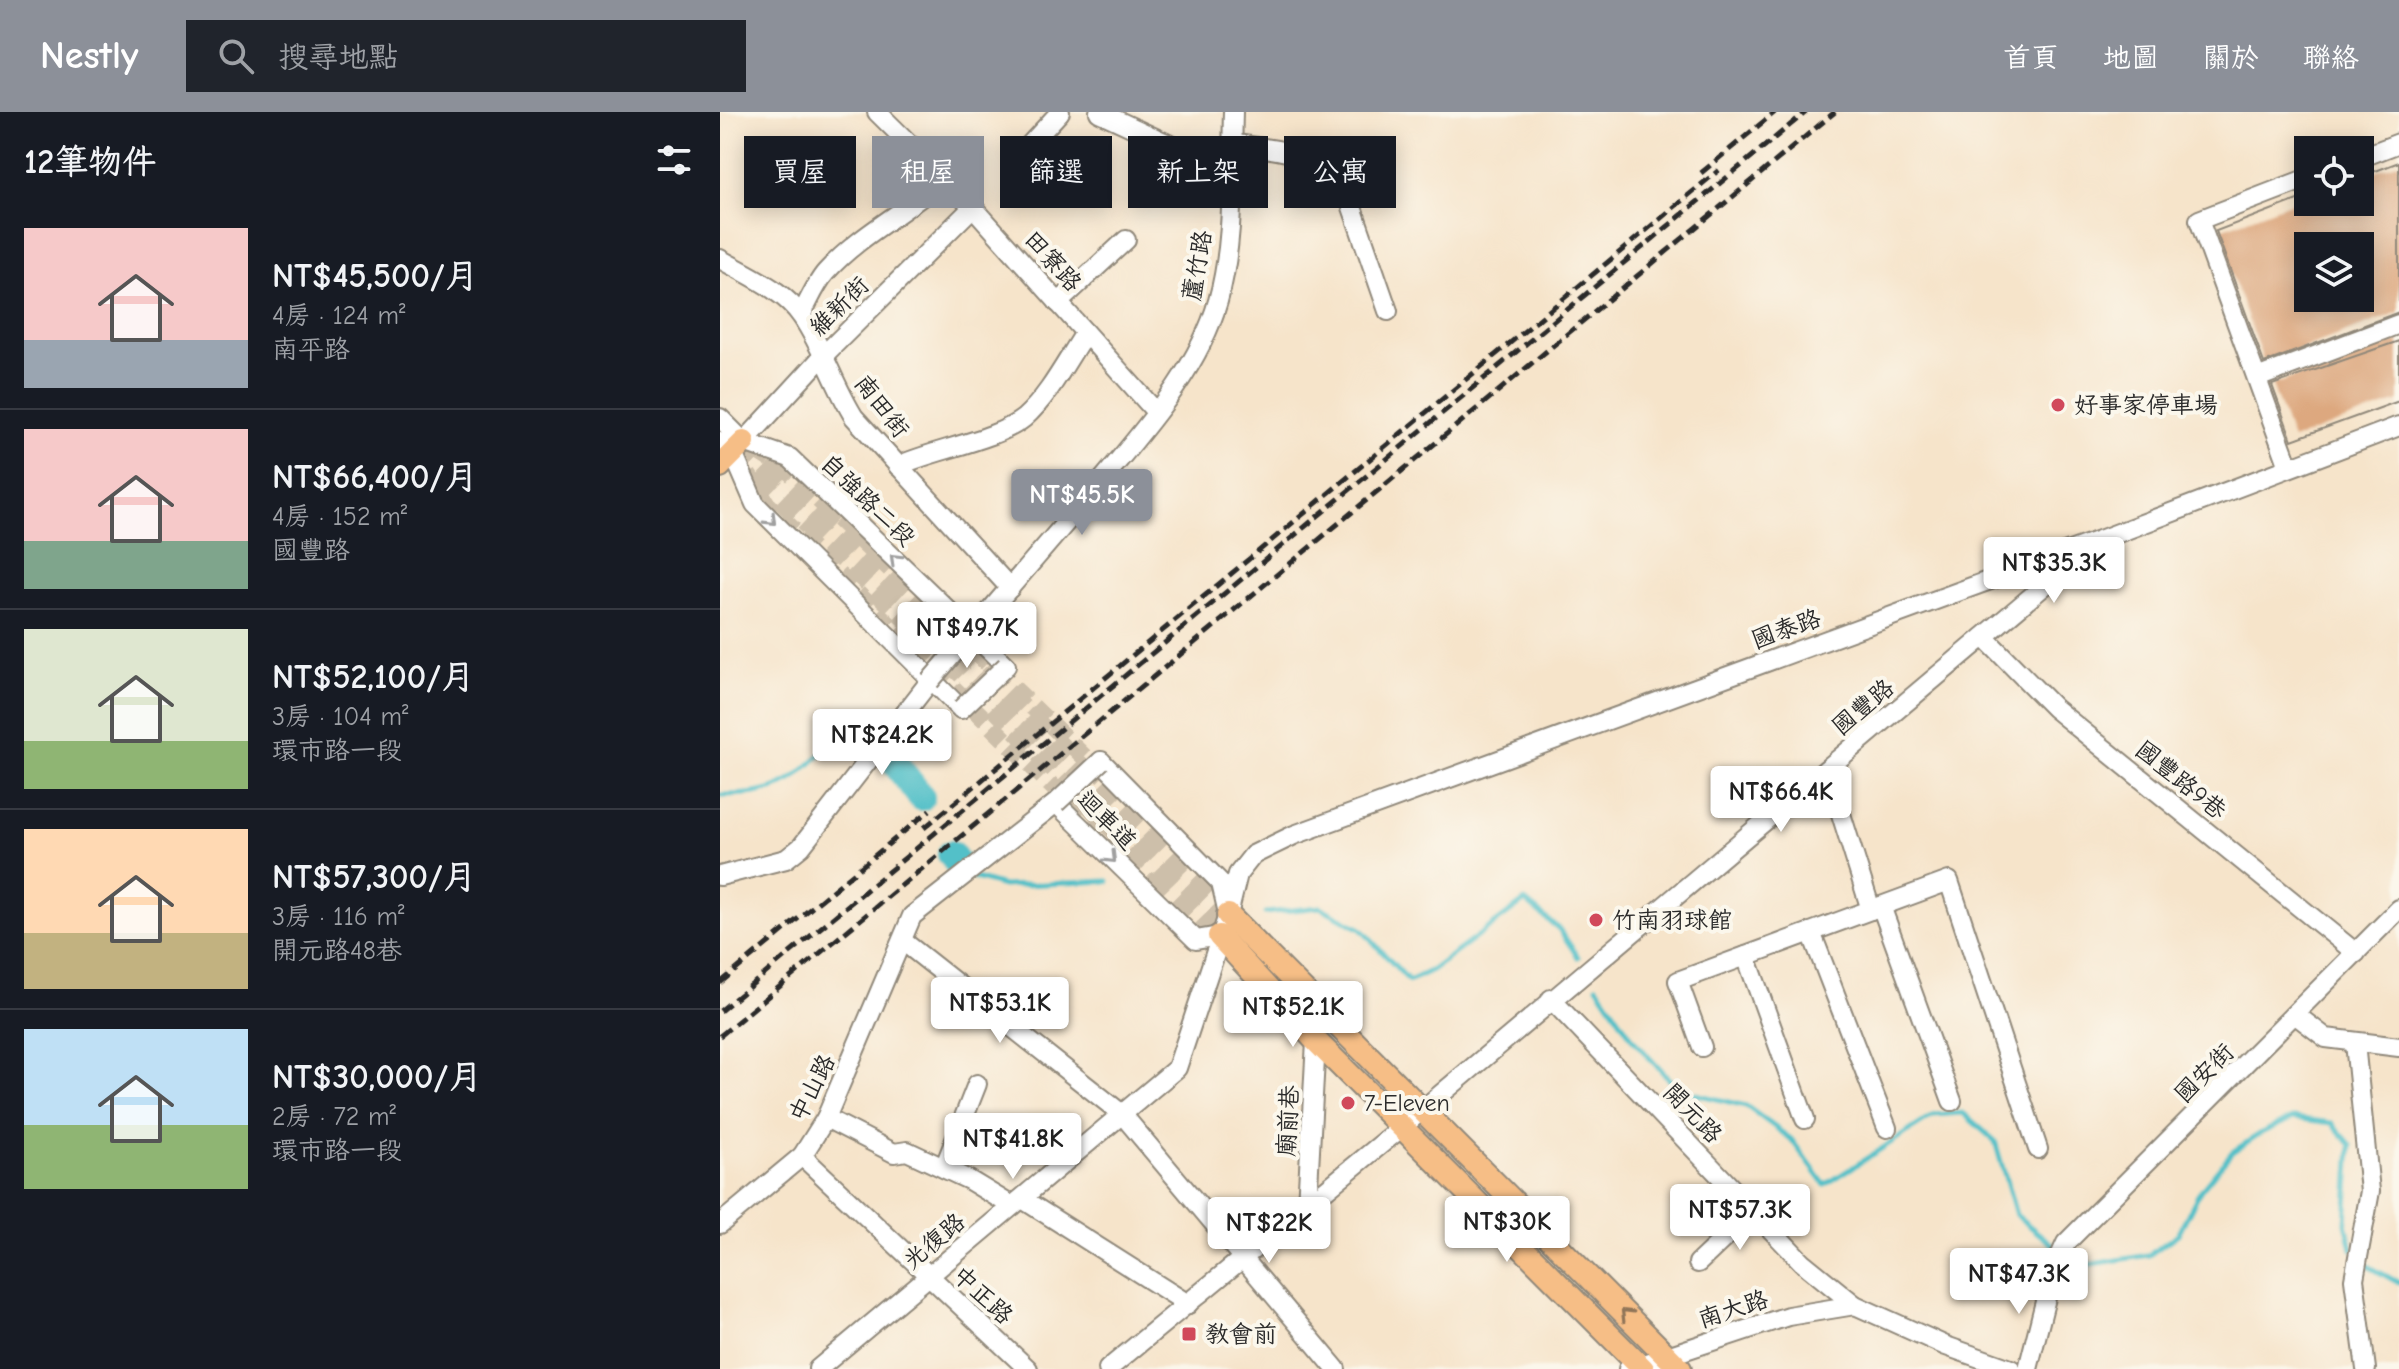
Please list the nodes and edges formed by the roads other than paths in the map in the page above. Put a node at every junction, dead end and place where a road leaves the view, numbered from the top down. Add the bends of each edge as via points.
1 (877, 112) edge
2 (1060, 112) edge
3 (1099, 112) edge
4 (1233, 112) edge
5 (901, 136) edge
6 (1038, 136) edge
7 (1151, 136) edge
8 (1232, 136) edge
9 (2399, 143) edge
10 (1268, 149) edge
11 (2374, 153) edge
12 (2294, 183) edge
13 (910, 208) edge
14 (972, 208) edge
15 (974, 208) edge
16 (1230, 208) edge
17 (1126, 240) dead end
18 (720, 259) edge
19 (1058, 303) junction
20 (1388, 311) dead end
21 (801, 315) junction
22 (2399, 324) edge
23 (1085, 333) junction
24 (823, 356) junction
25 (2257, 378) junction
26 (1156, 412) junction
27 (720, 418) edge
28 (2399, 426) edge
29 (729, 450) edge
30 (898, 466) junction
31 (2289, 467) junction
32 (2097, 541) junction
33 (1010, 588) junction
34 (972, 632) junction
35 (1984, 637) junction
36 (930, 681) junction
37 (1827, 769) junction
38 (1056, 803) junction
39 (720, 876) edge
40 (1876, 908) junction
41 (2399, 909) edge
42 (1228, 915) junction
43 (1811, 932) junction
44 (1219, 936) junction
45 (904, 942) junction
46 (2356, 953) junction
47 (1746, 956) junction
48 (1551, 999) junction
49 (2296, 1015) junction
50 (1316, 1041) junction
51 (2355, 1043) junction
52 (1702, 1047) dead end
53 (2399, 1047) edge
54 (977, 1084) dead end
55 (1952, 1101) dead end
56 (1423, 1109) junction
57 (1122, 1114) junction
58 (826, 1118) junction
59 (1805, 1119) dead end
60 (1402, 1127) junction
61 (1887, 1128) dead end
62 (2038, 1149) dead end
63 (802, 1156) junction
64 (944, 1168) junction
65 (1018, 1203) junction
66 (1307, 1205) junction
67 (1753, 1211) junction
68 (720, 1224) edge
69 (1244, 1259) junction
70 (1698, 1263) dead end
71 (929, 1277) junction
72 (1188, 1304) junction
73 (1855, 1305) junction
74 (1673, 1362) edge
75 (1637, 1368) edge
76 (818, 1369) edge
77 (1028, 1369) edge
78 (1108, 1369) edge
79 (1336, 1369) edge
80 (2011, 1369) edge
81 (2028, 1369) edge
82 (2366, 1369) edge

1 - 5 street, 田寮路
2 - 6 street
3 - 7 street
4 - 8 street, 蘆竹路
9 - 11 street
10 - 20 street via 1311,157 1344,184
12 - 25 street via 2199,220
13 - 21 street via 869,234 824,273
14 - 24 street, 維新街
15 - 19 street, 田寮路
16 - 26 street, 蘆竹路 via 1218,301 1189,366
17 - 19 street
18 - 21 street, 南田街 via 784,297
19 - 23 street, 田寮路
21 - 24 street, 南田街
22 - 25 street
23 - 26 street, 田寮路
23 - 30 street via 1022,419
24 - 29 street, 維新街
24 - 30 street, 南田街 via 854,417
25 - 31 street
26 - 33 street, 蘆竹路
27 - 29 street, 自強路二段
28 - 31 street, 國泰路
34 -> 29 street, 自強路二段 via 790,458
29 -> 36 street, 自強路二段 via 755,504
30 - 33 street, 南田街
31 - 32 street, 國泰路
32 - 35 street, 國豐路
32 - 42 street, 國泰路 via 1294,835 1253,855 1238,874
33 - 34 street, 蘆竹路
34 - 36 street, 蘆竹路, bridge
34 - 36 street, bridge via 1006,666 961,709
35 - 37 street, 國豐路
35 - 46 street, 國豐路9巷 via 2054,708
36 - 39 street, 蘆竹路 via 801,847 786,859
37 - 40 street
37 - 48 street, 國豐路
38 - 42 street, 迴車道, bridge via 1101,761 1221,883
38 -> 44 street, 迴車道 via 1196,940
38 - 45 street, 中山路 via 923,905 912,916
40 - 43 street
40 - 55 street
40 - 62 street via 1949,881
41 - 46 street, 國安街
42 - 44 street, 光復路
42 - 56 main road
43 - 47 street
43 - 61 street
44 - 50 main road
44 - 57 street, 光復路 via 1177,1068
45 - 57 street
45 - 58 street, 中山路
46 - 49 street, 國安街
47 - 52 street via 1678,981
47 - 59 street
48 - 56 street, 國豐路
48 - 67 street, 開元路
49 - 51 street via 2326,1038
49 - 81 street, 國安街 via 2066,1243 2052,1274
50 - 60 main road
50 - 66 street, 廟前巷
51 - 53 street
51 - 82 street via 2370,1191 2354,1279
54 - 64 street
56 - 60 street, 國豐路
74 -> 56 main road
57 - 65 street, 光復路
57 - 69 street
58 - 63 street, 中山路
58 - 64 street via 894,1153 907,1151
60 - 66 street, 國豐路
60 - 75 main road
63 - 68 street, 中山路
63 - 71 street, 中正路
64 - 65 street
65 - 71 street, 光復路
65 - 72 street
66 - 69 street, 國豐路
67 - 70 street
67 - 73 street, 開元路 via 1802,1262
69 - 72 street, 國豐路
69 - 79 street
71 - 76 street, 光復路
71 - 77 street, 中正路
72 - 78 street, 國豐路
73 - 74 street, 南大路 via 1788,1316
73 - 80 street, 開元路
74 - 75 street, 南大路

